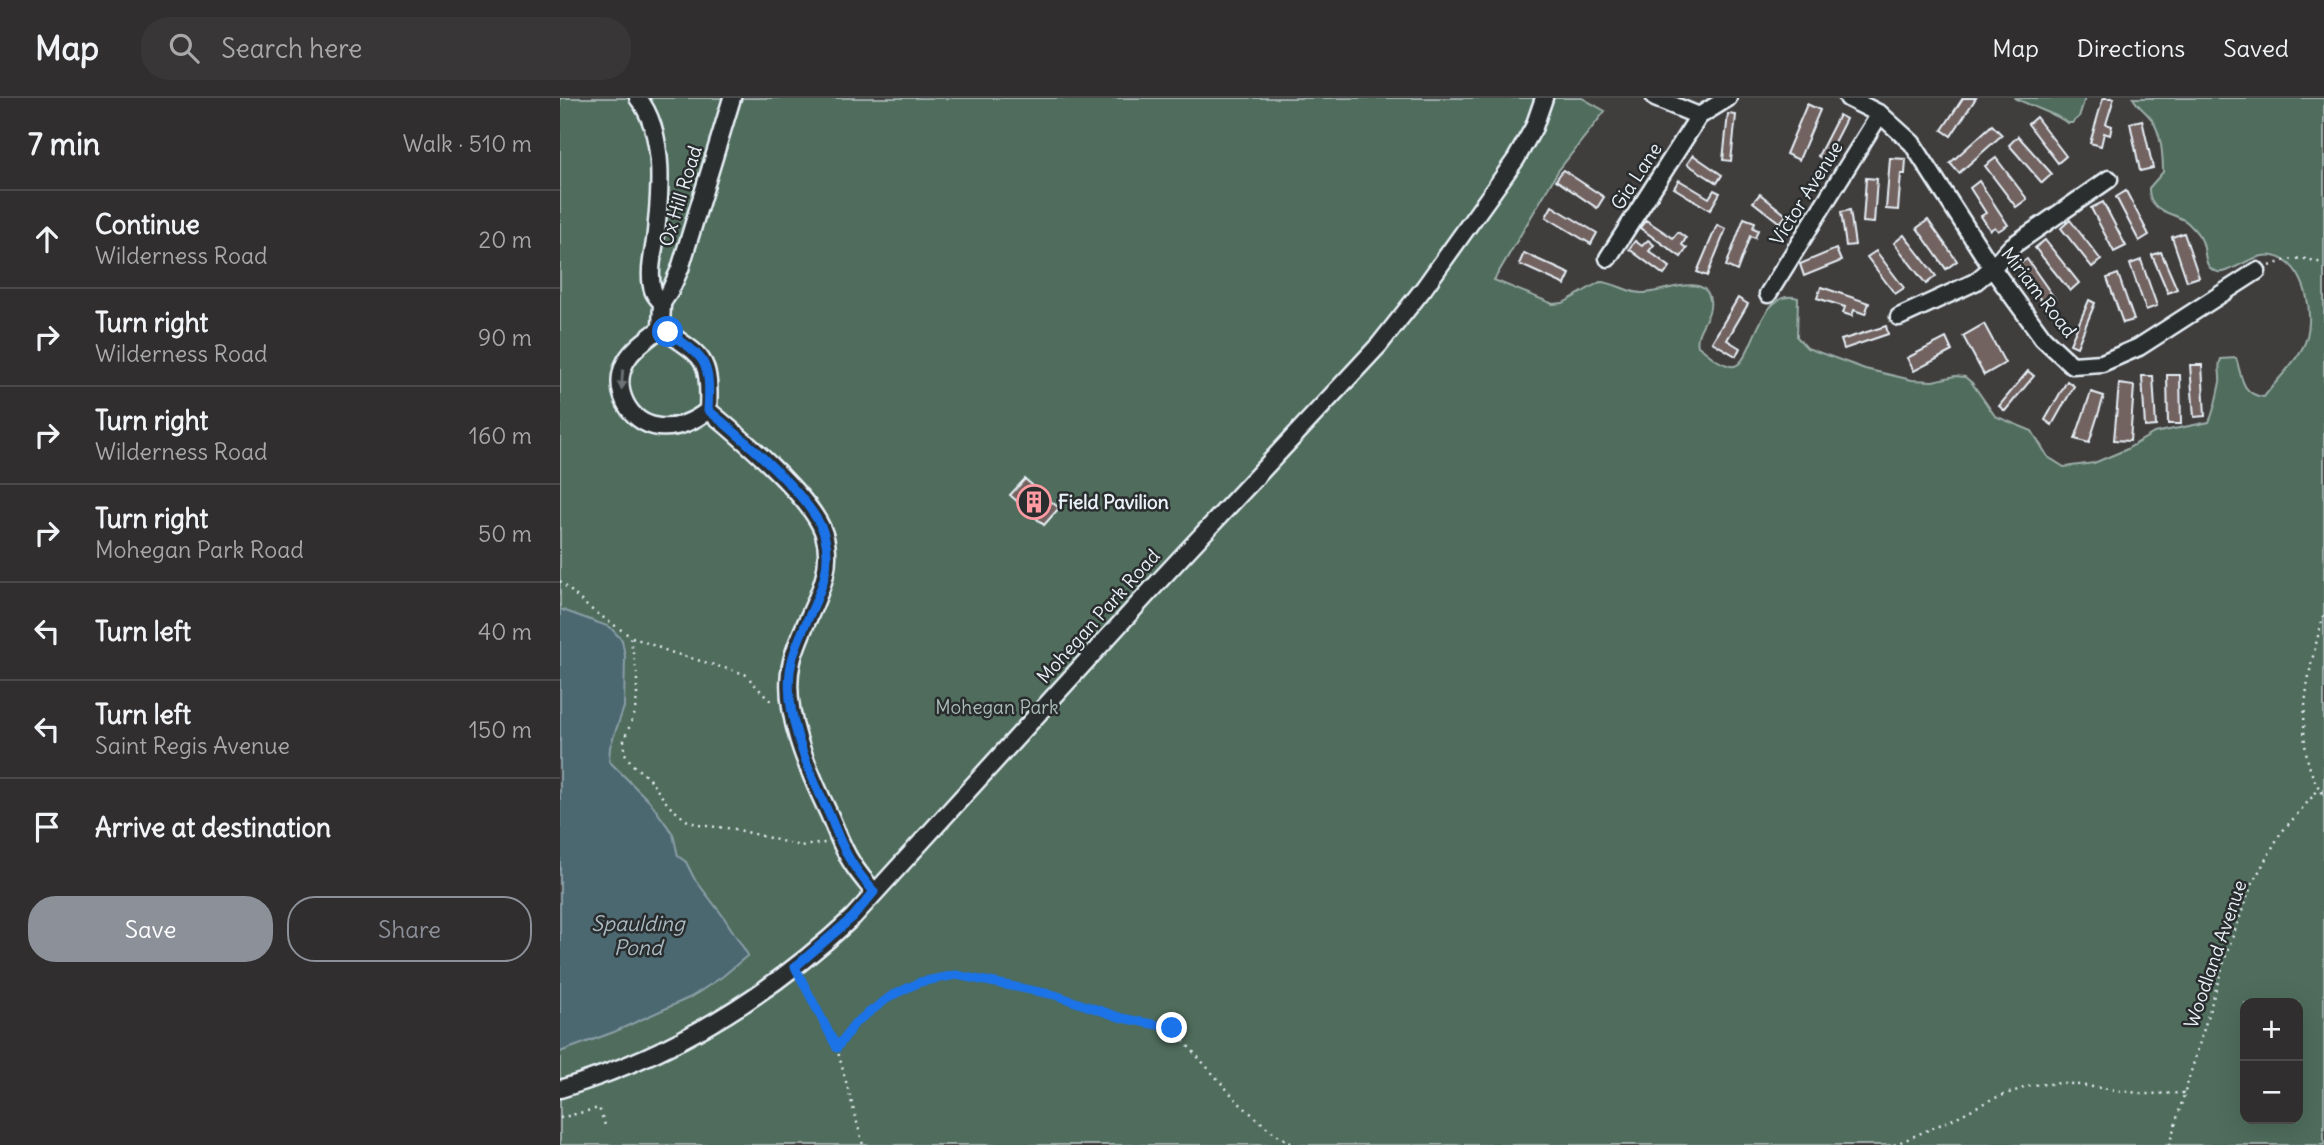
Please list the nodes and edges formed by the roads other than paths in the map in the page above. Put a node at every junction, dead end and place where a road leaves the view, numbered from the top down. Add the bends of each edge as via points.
1 (638, 98) edge
2 (732, 98) edge
3 (1544, 98) edge
4 (1656, 98) edge
5 (1728, 98) edge
6 (1848, 98) edge
7 (1880, 114) junction
8 (1699, 116) junction
9 (2109, 179) dead end
10 (1608, 258) dead end
11 (1992, 268) junction
12 (2257, 271) road end
13 (1768, 294) dead end
14 (662, 303) junction
15 (1899, 317) dead end
16 (661, 328) junction
17 (708, 410) junction
18 (874, 892) junction
19 (560, 1089) edge

1 - 14 street via 658,153 660,187 652,284
2 - 14 street, Ox Hill Road via 680,269
3 - 18 street, Mohegan Park Road via 1531,136 1516,159 1380,345
4 - 8 street
5 - 8 street
6 - 7 street, Miriam Road
7 - 11 street, Miriam Road via 1912,142
7 - 13 street, Victor Avenue
8 - 10 street, Gia Lane
9 - 11 street via 2012,246
11 - 12 street, Miriam Road via 2043,338 2072,365 2102,363 2139,347
11 - 15 street via 1975,282
14 - 16 street
16 - 17 street via 693,349 706,365
16 -> 17 street via 625,363 621,385 627,407 643,422 665,427 695,420
17 - 18 street via 802,498 824,534 825,575 791,665 793,713 805,761 840,840
18 - 19 street, Mohegan Park Road via 844,926 734,1011 676,1044

